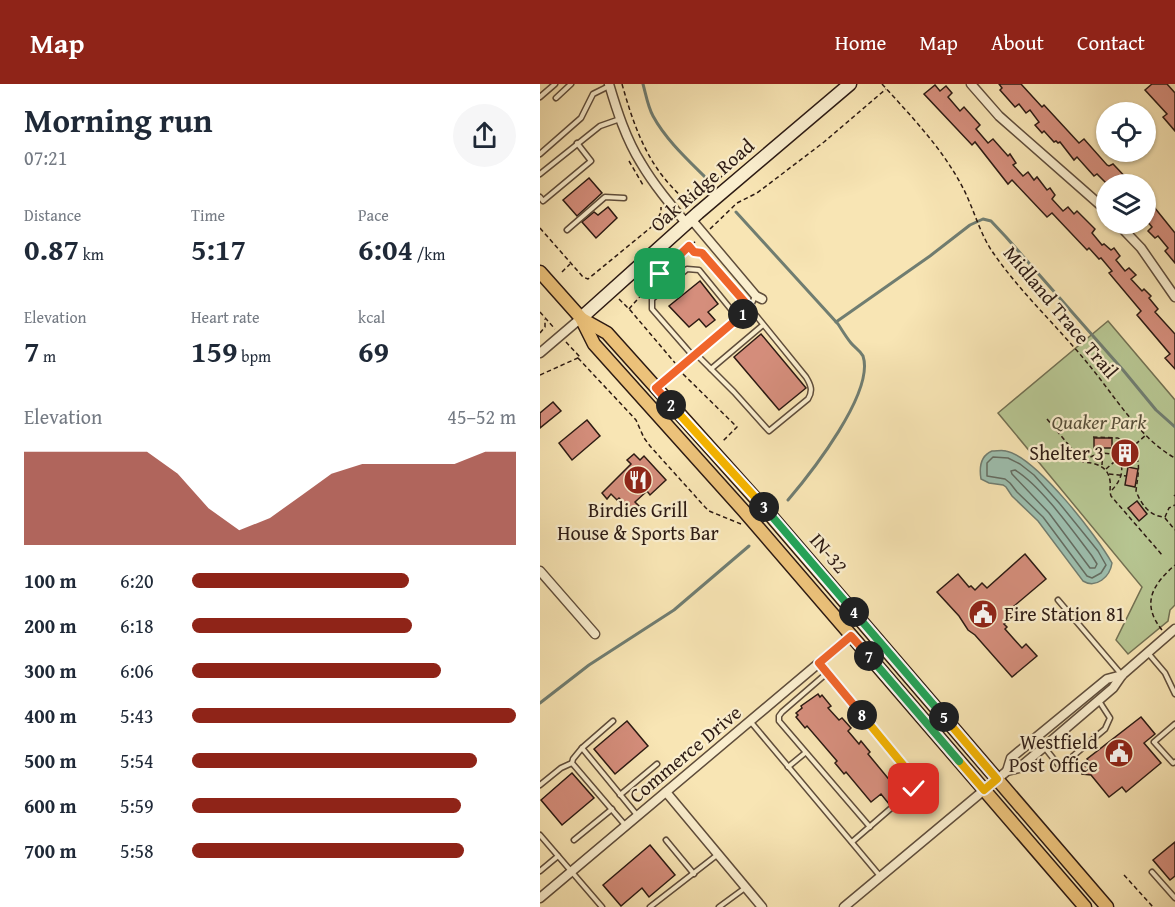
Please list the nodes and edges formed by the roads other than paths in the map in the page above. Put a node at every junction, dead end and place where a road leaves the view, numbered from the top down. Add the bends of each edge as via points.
1 (555, 84) edge
2 (571, 84) edge
3 (850, 84) edge
4 (971, 84) edge
5 (610, 85) edge
6 (540, 97) edge
7 (556, 98) dead end
8 (621, 119) junction
9 (577, 143) junction
10 (540, 154) edge
11 (540, 174) edge
12 (540, 197) edge
13 (624, 198) dead end
14 (1096, 201) edge
15 (691, 219) junction
16 (567, 230) dead end
17 (1128, 234) edge
18 (540, 272) edge
19 (759, 297) joint
20 (1175, 297) edge
21 (750, 308) junction
22 (581, 318) junction
23 (738, 318) junction
24 (763, 325) junction
25 (540, 353) edge
26 (694, 355) junction
27 (711, 369) junction
28 (656, 388) junction
29 (540, 572) edge
30 (1058, 600) dead end
31 (1175, 629) edge
32 (595, 634) dead end
33 (851, 636) junction
34 (1148, 652) junction
35 (819, 663) junction
36 (826, 674) junction
37 (1122, 675) junction
38 (1175, 694) edge
39 (1098, 700) junction
40 (613, 721) dead end
41 (750, 722) junction
42 (1175, 724) edge
43 (1044, 747) junction
44 (582, 748) junction
45 (805, 753) junction
46 (1175, 762) edge
47 (572, 763) junction
48 (657, 764) dead end
49 (788, 767) junction
50 (1002, 775) junction
51 (540, 785) edge
52 (984, 790) junction
53 (666, 792) junction
54 (621, 795) junction
55 (612, 809) junction
56 (638, 816) junction
57 (626, 826) junction
58 (870, 827) junction
59 (540, 835) edge
60 (574, 840) dead end
61 (666, 840) dead end
62 (852, 842) junction
63 (718, 854) junction
64 (558, 856) junction
65 (540, 871) edge
66 (571, 872) junction
67 (1152, 872) dead end
68 (694, 874) junction
69 (881, 876) junction
70 (746, 887) junction
71 (540, 898) edge
72 (1175, 898) edge
73 (602, 907) edge
74 (650, 907) edge
75 (719, 907) edge
76 (762, 907) edge
77 (844, 907) edge
78 (1084, 907) edge
79 (1107, 907) edge

1 - 6 lane
2 - 7 lane
3 - 15 street, Oak Ridge Road
4 - 14 street via 999,116
5 - 8 street
5 - 10 lane via 592,94 581,118
8 - 9 lane via 600,126
8 - 15 street via 658,189
9 - 11 lane
9 - 12 lane via 591,161 543,201
13 - 16 lane via 605,197
15 - 19 street
15 - 22 street, Oak Ridge Road
17 - 20 street
18 - 22 main road, IN-32
19 - 21 lane
21 - 23 lane
21 - 24 lane
22 - 25 street
22 - 28 main road, IN-32 via 607,333
22 - 33 main road, IN-32 via 594,344
23 - 26 lane
23 - 26 lane via 699,270 687,269 652,299 652,309
24 - 27 lane
24 - 27 lane via 811,388 808,399 769,432
26 - 27 lane
26 - 28 lane
28 - 50 main road, IN-32
29 - 32 street
30 - 37 lane
31 - 34 street
33 - 35 street, Commerce Drive
33 - 52 main road, IN-32
34 - 37 street
34 - 38 lane
35 - 36 lane
35 - 41 street, Commerce Drive
36 - 45 lane via 779,716 781,725
36 - 58 lane via 915,781 912,790
37 - 39 street
37 - 50 street via 1107,679 1036,737 1011,758
39 - 43 street
39 - 43 lane via 1110,718 1108,726 1060,767
40 - 44 lane
41 - 49 lane
41 - 53 street, Commerce Drive
42 - 46 lane via 1154,742
43 - 50 street via 1019,768
44 - 47 lane
44 - 54 lane
45 - 49 lane
45 - 58 lane
47 - 51 lane
47 - 55 lane
48 - 54 lane
49 - 62 lane
50 - 52 street
50 - 79 main road, IN-32
52 - 69 street
52 - 78 main road, IN-32
53 - 56 street, Commerce Drive
53 - 63 street
54 - 56 lane
55 - 57 lane
55 - 60 lane
56 - 57 street, Commerce Drive
57 - 66 street, Commerce Drive
58 - 62 lane
59 - 64 lane
61 - 68 lane
62 - 69 lane
63 - 68 lane
63 - 70 street
64 - 65 lane
64 - 66 lane
66 - 71 street, Commerce Drive
66 - 73 lane
67 - 72 lane
68 - 74 lane
69 - 77 street
70 - 75 lane
70 - 76 street

